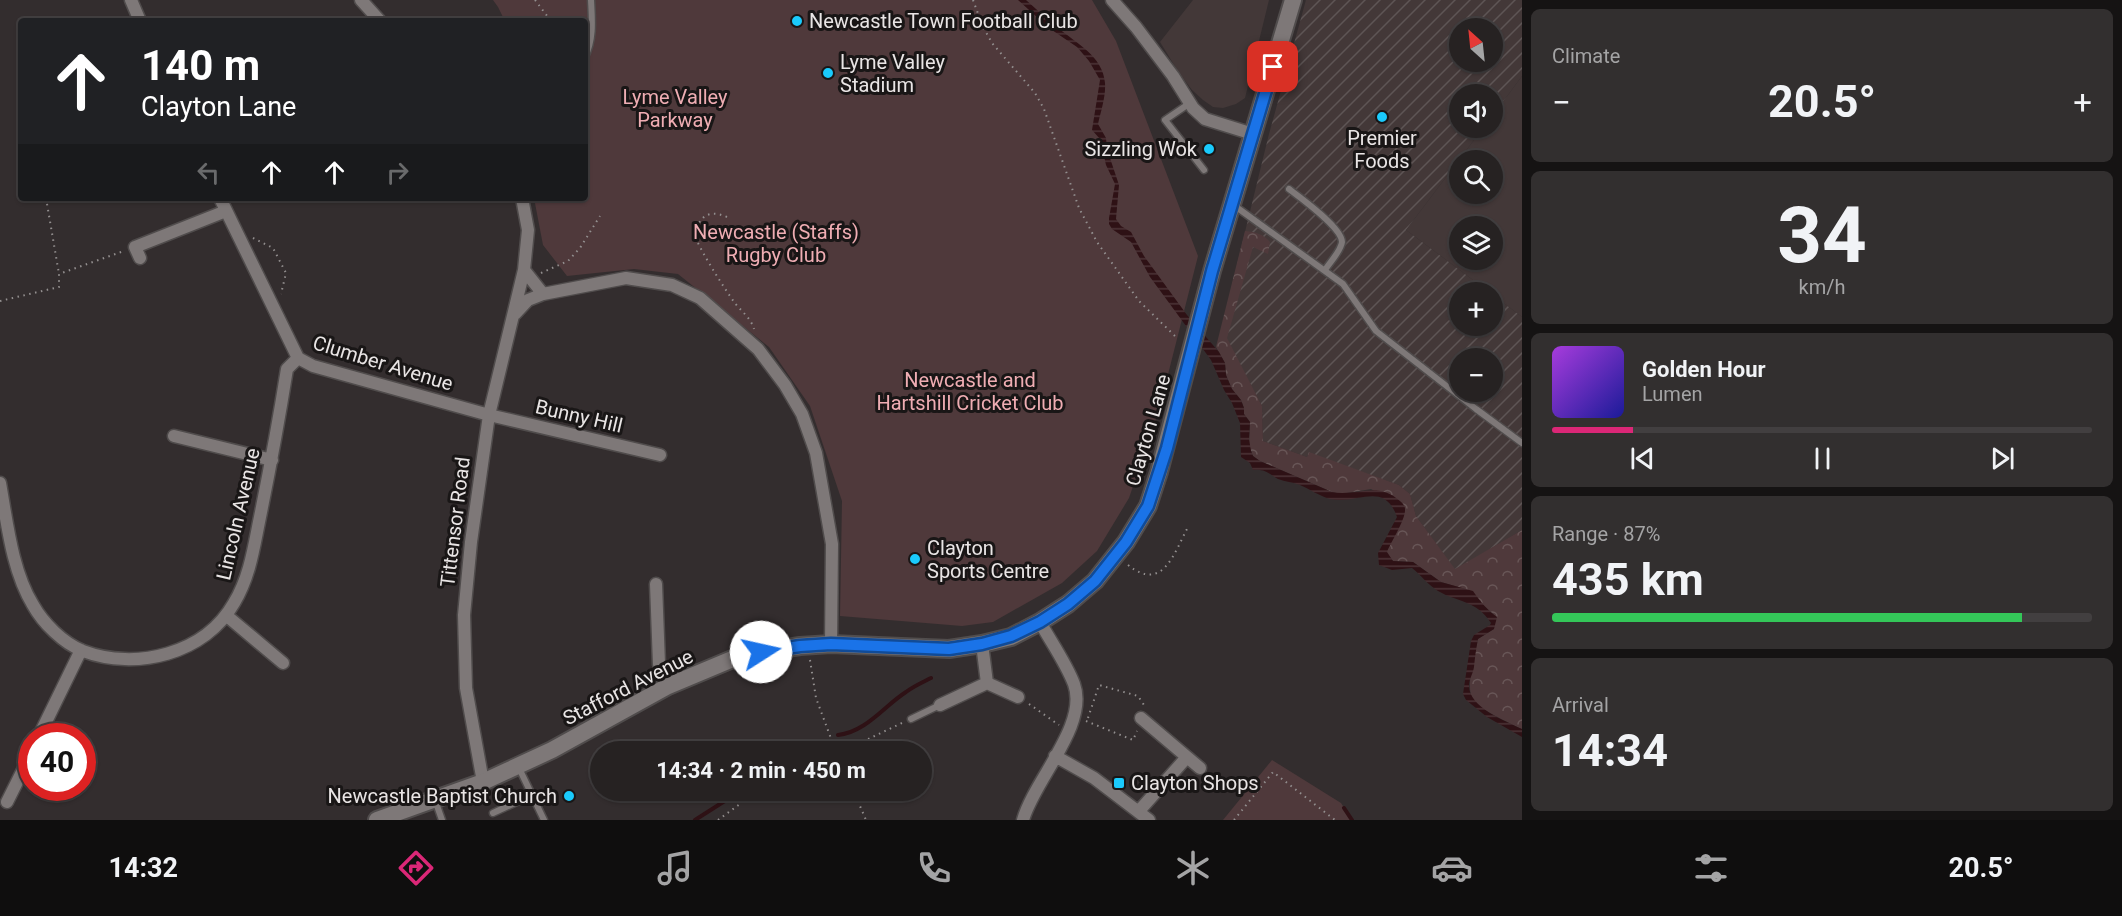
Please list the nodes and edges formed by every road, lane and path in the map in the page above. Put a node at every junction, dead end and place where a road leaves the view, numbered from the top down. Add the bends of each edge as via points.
1 (131, 0) edge
2 (361, 0) edge
3 (535, 0) edge
4 (591, 0) edge
5 (973, 0) edge
6 (1112, 0) edge
7 (1293, 0) edge
8 (139, 18) edge
9 (377, 18) edge
10 (549, 18) edge
11 (588, 50) edge
12 (1190, 103) junction
13 (1253, 134) junction
14 (1204, 170) dead end
15 (1289, 189) dead end
16 (47, 201) edge
17 (221, 201) edge
18 (523, 201) edge
19 (1232, 204) junction
20 (226, 211) junction
21 (600, 216) dead end
22 (727, 217) dead end
23 (236, 232) junction
24 (138, 252) joint
25 (1325, 270) junction
26 (59, 274) junction
27 (527, 274) junction
28 (543, 294) junction
29 (0, 301) edge
30 (277, 315) junction
31 (514, 315) junction
32 (1192, 347) junction
33 (758, 349) junction
34 (298, 358) junction
35 (489, 415) junction
36 (174, 436) dead end
37 (1522, 443) edge
38 (660, 455) dead end
39 (272, 459) junction
40 (0, 483) edge
41 (1188, 527) dead end
42 (1116, 555) junction
43 (656, 584) dead end
44 (226, 616) junction
45 (1040, 622) junction
46 (831, 644) junction
47 (982, 644) junction
48 (808, 645) junction
49 (81, 650) junction
50 (284, 663) dead end
51 (987, 683) junction
52 (668, 686) junction
53 (1018, 697) joint
54 (940, 705) joint
55 (1141, 718) junction
56 (911, 719) joint
57 (1081, 719) junction
58 (45, 723) edge
59 (1069, 731) junction
60 (832, 741) edge
61 (864, 741) edge
62 (1055, 756) junction
63 (1187, 757) junction
64 (518, 766) junction
65 (1200, 768) dead end
66 (18, 780) edge
67 (483, 782) junction
68 (532, 795) junction
69 (435, 800) junction
70 (744, 801) edge
71 (858, 801) edge
72 (7, 802) dead end
73 (1139, 811) junction
74 (493, 813) dead end
75 (377, 820) edge
76 (442, 820) edge
77 (544, 820) edge
78 (718, 820) edge
79 (866, 820) edge
80 (1023, 820) edge
81 (1149, 820) edge
82 (1234, 820) edge
83 (1335, 820) edge

1 - 8 street
2 - 9 street
3 - 10 path
4 - 11 lane via 593,29
5 - 32 path via 992,43 1044,109 1079,208 1097,242 1139,301
6 - 12 street
7 - 13 street, Clayton Lane
12 - 13 street via 1205,118
12 - 14 lane via 1165,120
13 - 19 street, Clayton Lane
15 - 25 lane via 1339,232 1341,245
16 - 26 path
17 - 20 street, Clumber Avenue
18 - 27 street, Tittensor Road via 528,230
19 - 25 lane
19 - 32 street, Clayton Lane
20 - 23 street, Clumber Avenue
20 - 24 street
21 - 27 path via 568,261
22 - 33 path via 707,215 694,235 718,279 753,323
23 - 30 street, Clumber Avenue
23 - 30 path via 273,248 282,264 286,273
24 - 26 path
25 - 37 lane via 1343,284 1376,331
26 - 29 path via 59,287
27 - 28 street
27 - 31 street, Tittensor Road
28 - 31 street via 528,300
28 - 33 street via 626,278 672,285 700,298
30 - 34 street, Clumber Avenue
31 - 35 street, Tittensor Road
32 - 42 street, Clayton Lane via 1148,506
33 - 46 street via 802,414 816,453 832,544
34 - 35 street, Clumber Avenue via 313,366
34 - 39 street, Lincoln Avenue via 287,369
35 - 38 street, Bunny Hill
35 - 67 street, Tittensor Road via 464,615 466,688
36 - 39 street
39 - 44 street, Lincoln Avenue via 250,567
40 - 49 street, Lincoln Avenue via 12,549 33,605 57,634
41 - 42 path via 1166,568 1157,575 1139,572
42 - 45 street, Clayton Lane via 1095,581
43 - 52 street via 659,664
44 - 49 street, Lincoln Avenue via 191,645 148,659
44 - 50 street
45 - 47 street, Stafford Avenue
45 - 57 street via 1074,684
46 - 47 street, Stafford Avenue via 949,649
46 - 48 street, Stafford Avenue
47 - 51 street
48 - 52 street, Stafford Avenue via 741,655
48 - 60 path via 816,698
49 - 58 street
51 - 53 street
51 - 54 street
52 - 64 street, Stafford Avenue
53 - 59 path
54 - 56 lane
55 - 57 path via 1133,740
55 - 57 path via 1144,705 1138,696 1099,685
55 - 63 street
56 - 61 path
57 - 59 street
59 - 62 street
62 - 73 street
62 - 80 street
63 - 65 street
63 - 73 street
64 - 67 street, Stafford Avenue
64 - 68 lane
66 - 72 street
67 - 69 street, Stafford Avenue
68 - 74 lane
68 - 77 lane
69 - 75 street, Stafford Avenue
69 - 76 lane
70 - 78 path
71 - 79 path
73 - 81 street
82 - 83 path via 1274,772

